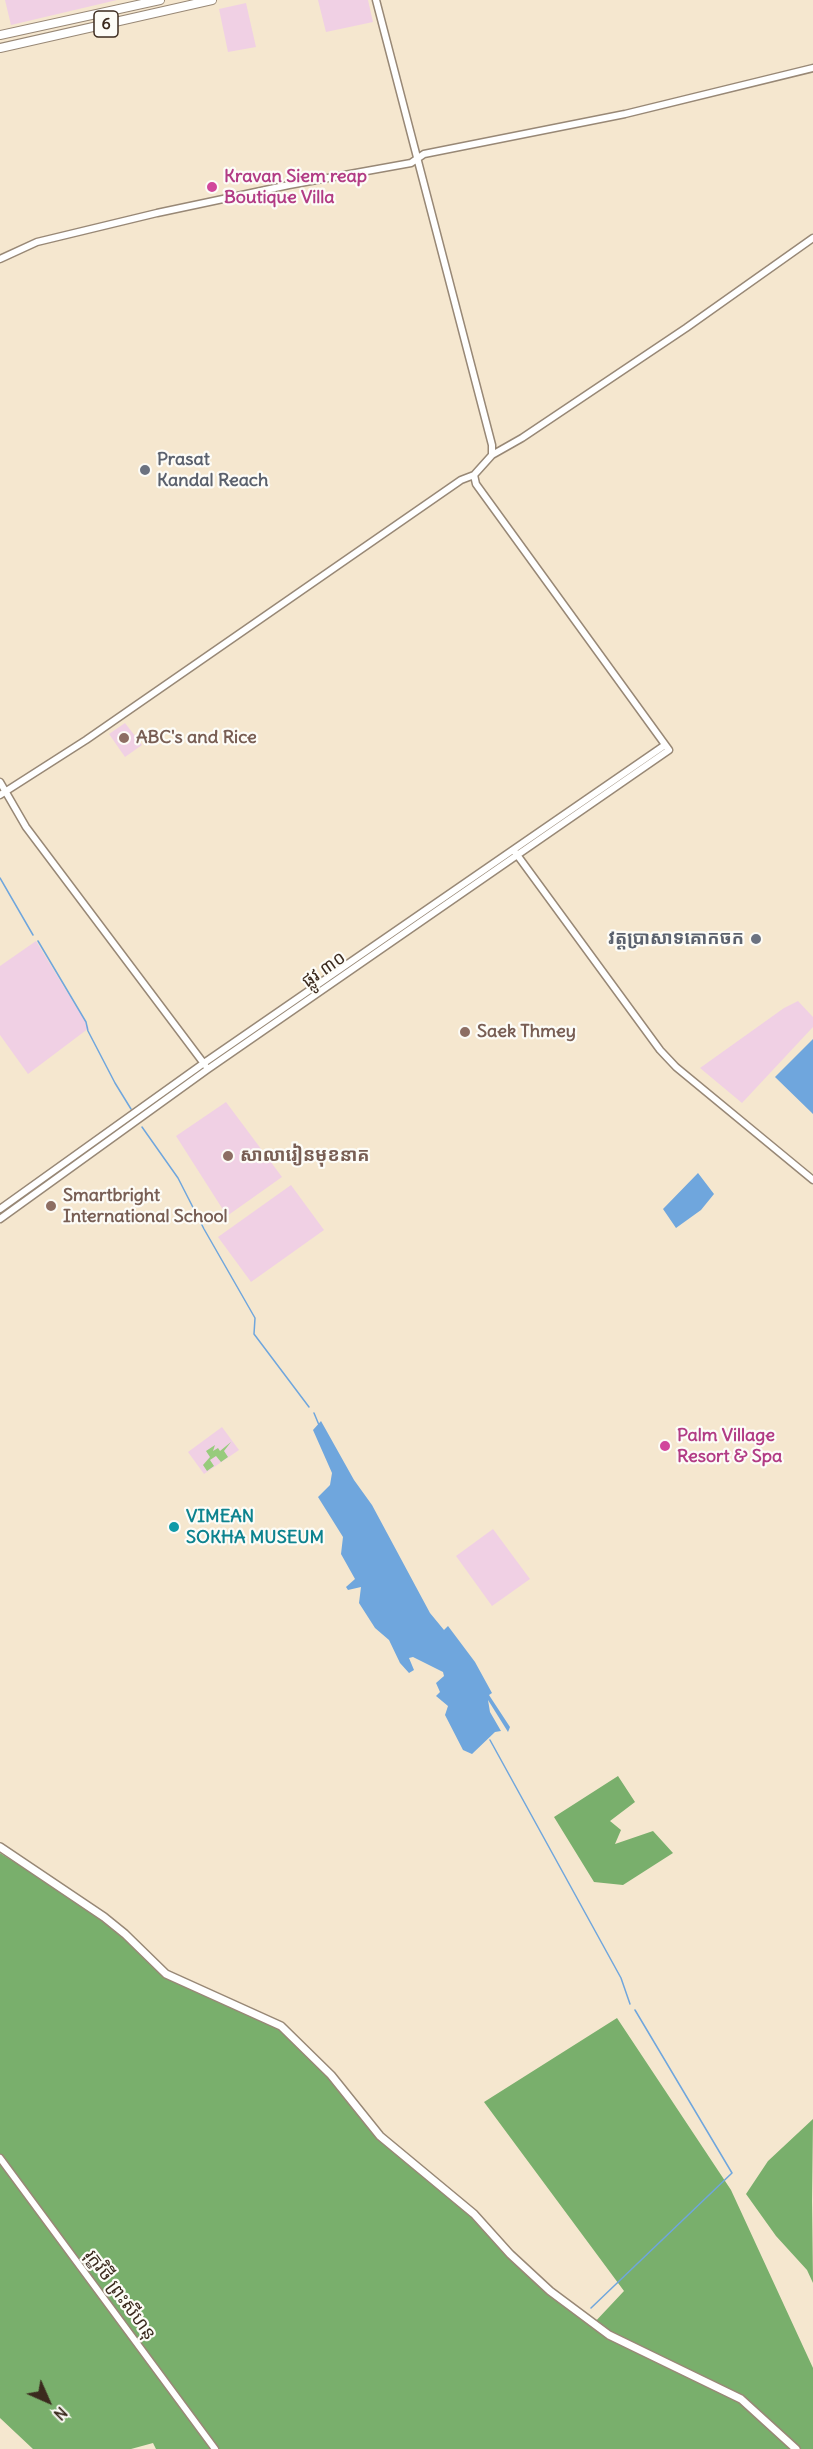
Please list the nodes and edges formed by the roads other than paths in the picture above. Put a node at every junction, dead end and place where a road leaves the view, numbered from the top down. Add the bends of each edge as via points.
1 (160, 0) edge
2 (212, 0) edge
3 (376, 0) edge
4 (0, 35) edge
5 (0, 48) edge
6 (813, 68) edge
7 (416, 159) junction
8 (813, 238) edge
9 (0, 259) edge
10 (492, 455) junction
11 (474, 475) junction
12 (0, 782) edge
13 (3, 794) edge
14 (514, 852) junction
15 (204, 1063) junction
16 (208, 1069) junction
17 (813, 1180) edge
18 (0, 1209) edge
19 (0, 1219) edge
20 (0, 1847) edge
21 (0, 2158) edge
22 (215, 2449) edge
23 (796, 2449) edge

1 - 4 main road, 6
2 - 5 main road, 6
3 - 7 street
6 - 7 street via 625,114 424,154
7 - 9 street via 157,213 37,242
7 - 10 street
8 - 10 street via 686,328
10 - 11 street
11 - 13 street via 461,480
11 - 14 street, ផ្លូវ ៣០ via 478,488 667,748
12 - 13 street
13 - 15 street
14 - 15 street, ផ្លូវ ៣០
14 - 16 street, ផ្លូវ ៣០
14 - 17 street via 660,1050
15 - 16 street
15 - 18 street, ផ្លូវ ៣០
16 - 19 street, ផ្លូវ ៣០
20 - 23 main road via 104,1917 166,1974 281,2026 331,2075 380,2136 474,2214 550,2291 609,2335 741,2399
21 - 22 street, រុក្ខវិថី ព្រះសីហនុ

